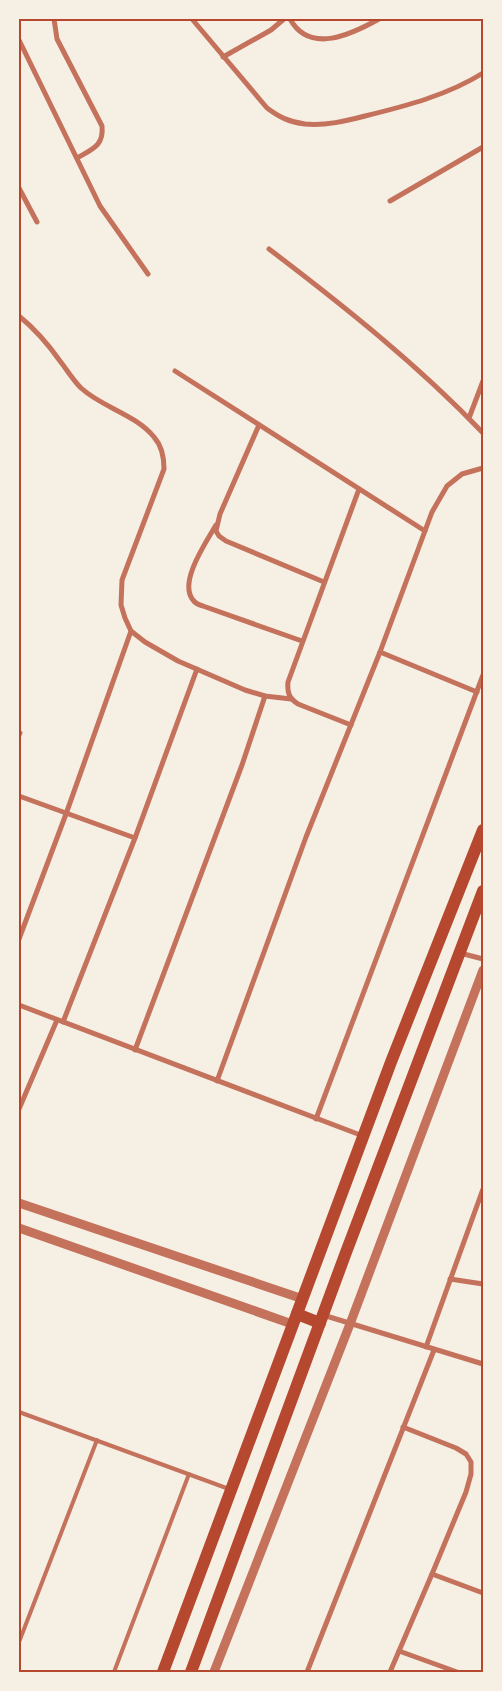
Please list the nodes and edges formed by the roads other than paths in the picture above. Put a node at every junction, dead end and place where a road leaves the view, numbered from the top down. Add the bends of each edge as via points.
1 (54, 19) edge
2 (192, 19) edge
3 (284, 19) edge
4 (290, 19) edge
5 (379, 19) edge
6 (19, 40) edge
7 (223, 57) junction
8 (483, 73) edge
9 (483, 146) edge
10 (77, 158) junction
11 (19, 188) edge
12 (390, 201) dead end
13 (37, 222) dead end
14 (269, 249) dead end
15 (148, 274) dead end
16 (19, 316) edge
17 (175, 371) dead end
18 (483, 381) edge
19 (469, 418) junction
20 (259, 425) junction
21 (483, 433) edge
22 (483, 468) edge
23 (359, 489) junction
24 (216, 524) junction
25 (425, 531) junction
26 (324, 582) junction
27 (131, 632) junction
28 (302, 642) junction
29 (380, 652) junction
30 (197, 670) junction
31 (483, 675) edge
32 (477, 692) junction
33 (266, 696) junction
34 (291, 700) junction
35 (351, 725) junction
36 (19, 796) edge
37 (66, 814) junction
38 (483, 830) edge
39 (135, 838) junction
40 (483, 891) edge
41 (19, 939) edge
42 (460, 953) junction
43 (483, 958) edge
44 (483, 970) edge
45 (19, 1005) edge
46 (57, 1020) junction
47 (63, 1022) junction
48 (135, 1050) junction
49 (217, 1081) junction
50 (19, 1109) edge
51 (316, 1118) junction
52 (364, 1137) junction
53 (483, 1189) edge
54 (19, 1203) edge
55 (19, 1228) edge
56 (450, 1278) junction
57 (483, 1284) edge
58 (303, 1299) junction
59 (295, 1319) junction
60 (321, 1319) junction
61 (350, 1324) junction
62 (426, 1347) junction
63 (434, 1350) junction
64 (483, 1364) edge
65 (19, 1412) edge
66 (404, 1426) junction
67 (97, 1440) junction
68 (189, 1474) junction
69 (231, 1490) junction
70 (432, 1574) junction
71 (483, 1593) edge
72 (19, 1642) edge
73 (399, 1651) junction
74 (194, 1671) edge
75 (114, 1672) edge
76 (163, 1672) edge
77 (214, 1672) edge
78 (307, 1672) edge
79 (390, 1672) edge
80 (457, 1672) edge

1 - 10 street via 58,39 102,126 100,143
2 - 7 street
3 - 7 street
4 - 5 street via 297,29 306,34 328,40
6 - 10 street
7 - 8 street via 267,108 280,118 306,124 347,120 401,108
9 - 12 street
10 - 15 street via 100,206
11 - 13 street
14 - 19 street via 392,346
16 - 27 street via 44,340 81,388 141,424 161,447 164,469 122,580 121,605
17 - 20 street
18 - 19 street
19 - 21 street
20 - 23 street
20 - 24 street
22 - 25 street via 462,474 447,486
23 - 25 street
23 - 26 street
24 - 26 street via 219,536 226,540
24 - 28 street via 192,570 189,589 193,600
25 - 29 street
26 - 28 street
27 - 30 street
27 - 37 street
28 - 34 street via 288,682
29 - 32 street
29 - 35 street
30 - 33 street
30 - 39 street
31 - 32 street
32 - 51 street
33 - 34 street
33 - 48 street
34 - 35 street
35 - 49 street via 306,837
36 - 37 street
37 - 39 street
37 - 41 street
38 - 52 main road
39 - 47 street
40 - 42 main road
42 - 43 street
42 - 60 main road
44 - 61 street
45 - 46 street
46 - 47 street
46 - 50 street
47 - 48 street
48 - 49 street
49 - 51 street
51 - 52 street
52 - 58 main road
53 - 56 street
54 - 58 street
55 - 59 street
56 - 57 street
56 - 62 street
58 - 59 main road
59 - 60 main road
59 - 69 main road
60 - 61 street
60 - 74 main road
61 - 62 street
61 - 77 street
62 - 63 street
63 - 64 street
63 - 66 street
65 - 67 lane
66 - 70 street via 456,1448 471,1462 466,1492
66 - 78 street
67 - 68 lane
67 - 72 lane
68 - 69 lane
68 - 75 lane
69 - 76 main road
70 - 71 street
70 - 73 street
73 - 79 street
73 - 80 street

